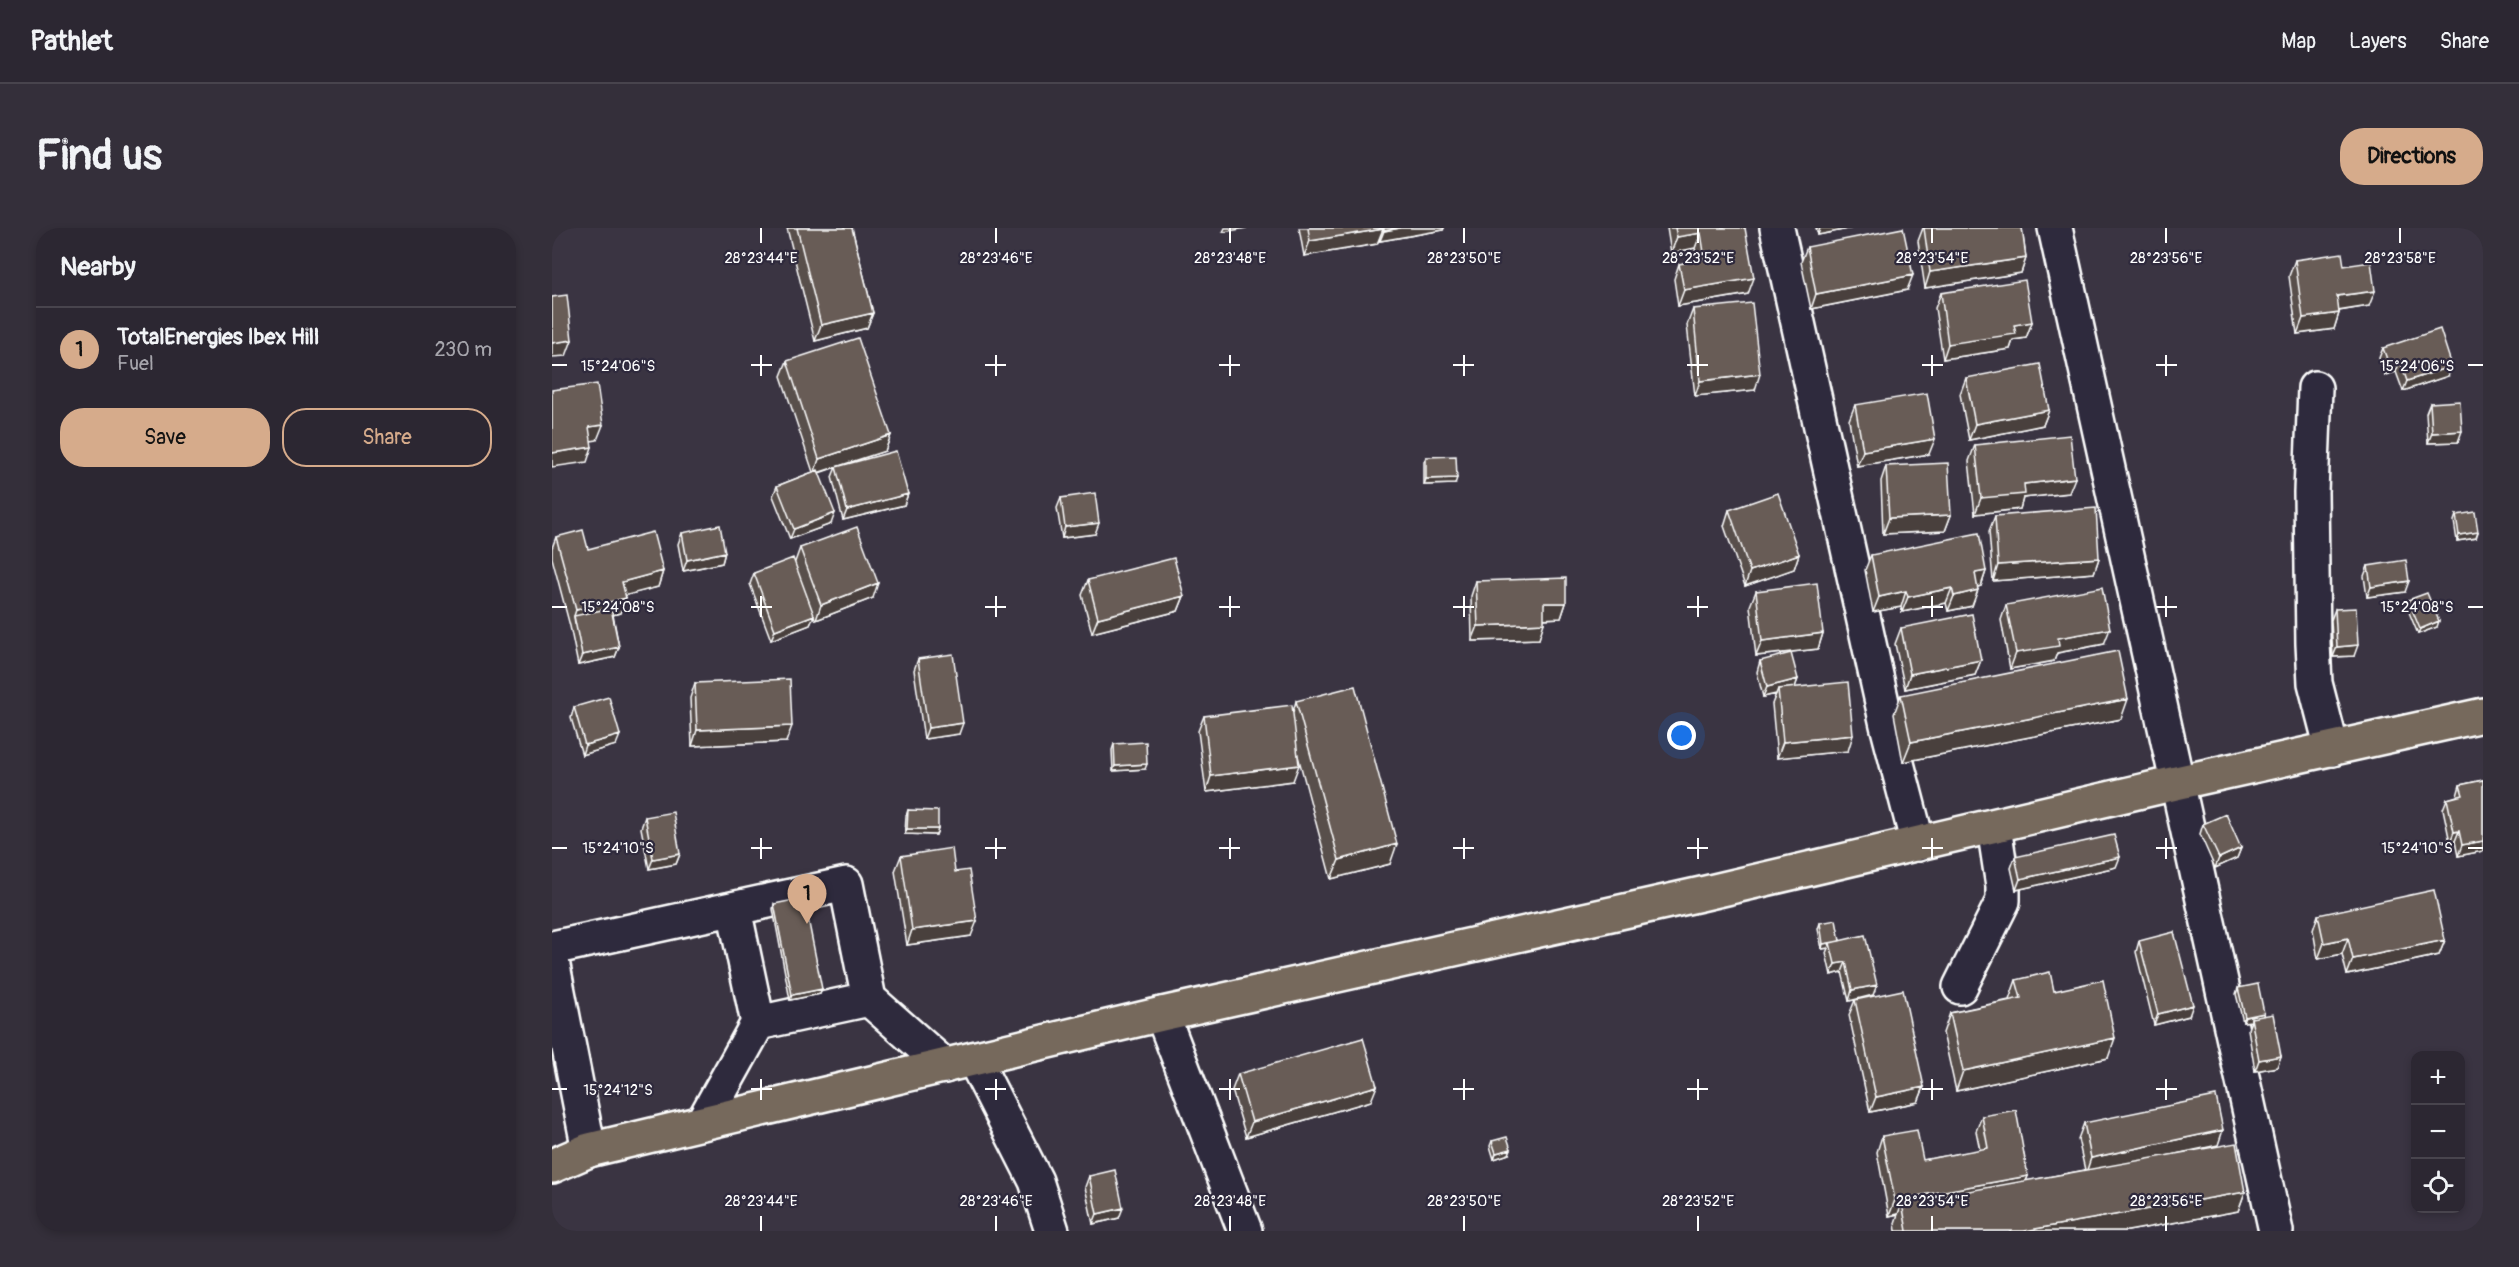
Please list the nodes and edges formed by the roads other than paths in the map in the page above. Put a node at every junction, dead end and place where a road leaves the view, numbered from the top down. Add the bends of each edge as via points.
1 (1777, 228) edge
2 (2055, 228) edge
3 (2315, 388) dead end
4 (2483, 716) edge
5 (2332, 749) junction
6 (2176, 783) junction
7 (1994, 827) junction
8 (1918, 844) junction
9 (734, 909) junction
10 (552, 948) edge
11 (552, 961) edge
12 (1960, 987) dead end
13 (869, 999) junction
14 (1162, 1014) junction
15 (758, 1023) junction
16 (960, 1062) junction
17 (703, 1122) junction
18 (589, 1150) junction
19 (552, 1166) edge
20 (1052, 1231) edge
21 (1245, 1231) edge
22 (2276, 1231) edge

1 - 8 street via 1887,725
2 - 6 street
3 - 5 street via 2311,492 2313,654 2315,683
4 - 5 main road
5 - 6 main road
6 - 7 main road
6 - 22 street
7 - 8 main road
7 - 12 street via 2003,901
8 - 14 main road
9 - 10 street
9 - 13 street via 846,884
9 - 15 street
11 - 18 street
13 - 15 street
13 - 16 street
14 - 16 main road
14 - 21 street
15 - 17 street
16 - 17 main road
16 - 20 street via 1035,1181
17 - 18 main road
18 - 19 main road

